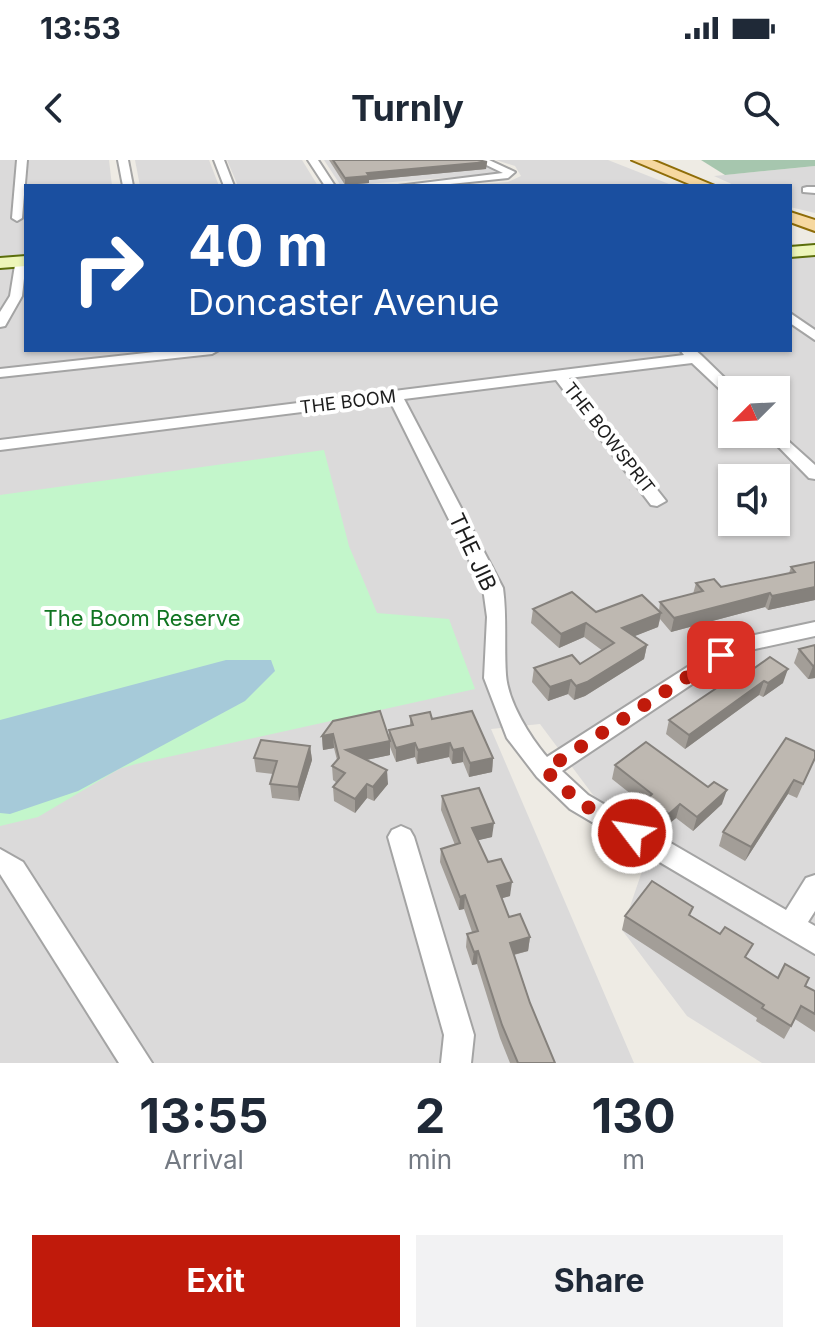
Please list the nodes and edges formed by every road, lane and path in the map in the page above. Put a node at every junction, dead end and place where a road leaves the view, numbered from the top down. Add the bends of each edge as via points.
1 (22, 160) edge
2 (123, 160) edge
3 (219, 160) edge
4 (313, 160) edge
5 (481, 160) edge
6 (627, 160) edge
7 (639, 160) edge
8 (128, 184) edge
9 (228, 184) edge
10 (329, 184) edge
11 (425, 184) edge
12 (690, 184) edge
13 (703, 184) edge
14 (22, 218) edge
15 (0, 220) edge
16 (792, 221) edge
17 (815, 229) edge
18 (815, 250) edge
19 (792, 252) edge
20 (23, 261) edge
21 (0, 263) edge
22 (24, 314) edge
23 (2, 319) edge
24 (792, 319) edge
25 (815, 336) edge
26 (194, 352) edge
27 (691, 354) edge
28 (0, 373) edge
29 (560, 376) junction
30 (718, 380) edge
31 (395, 396) junction
32 (0, 445) edge
33 (788, 448) edge
34 (815, 474) edge
35 (657, 501) dead end
36 (815, 629) edge
37 (545, 770) junction
38 (401, 837) dead end
39 (0, 860) edge
40 (815, 886) edge
41 (803, 934) edge
42 (137, 1063) edge
43 (456, 1063) edge

1 - 14 street
2 - 8 street
3 - 9 street
4 - 10 street
5 - 11 street via 510,172
6 - 12 main road
7 - 13 main road
14 - 15 street
16 - 17 main road
18 - 19 street
20 - 21 street
20 - 23 street via 16,296
22 - 23 street
24 - 25 street
26 - 28 street
27 - 29 street, THE BOOM
27 - 30 street
29 - 31 street, THE BOOM
29 - 35 street, THE BOWSPRIT
31 - 32 street, THE BOOM
31 - 37 street, THE JIB via 493,588 495,678 518,738
33 - 34 street
36 - 37 street via 721,655
37 - 41 street, THE JIB via 579,802
38 - 43 street via 459,1035
39 - 42 street via 14,870
40 - 41 street

